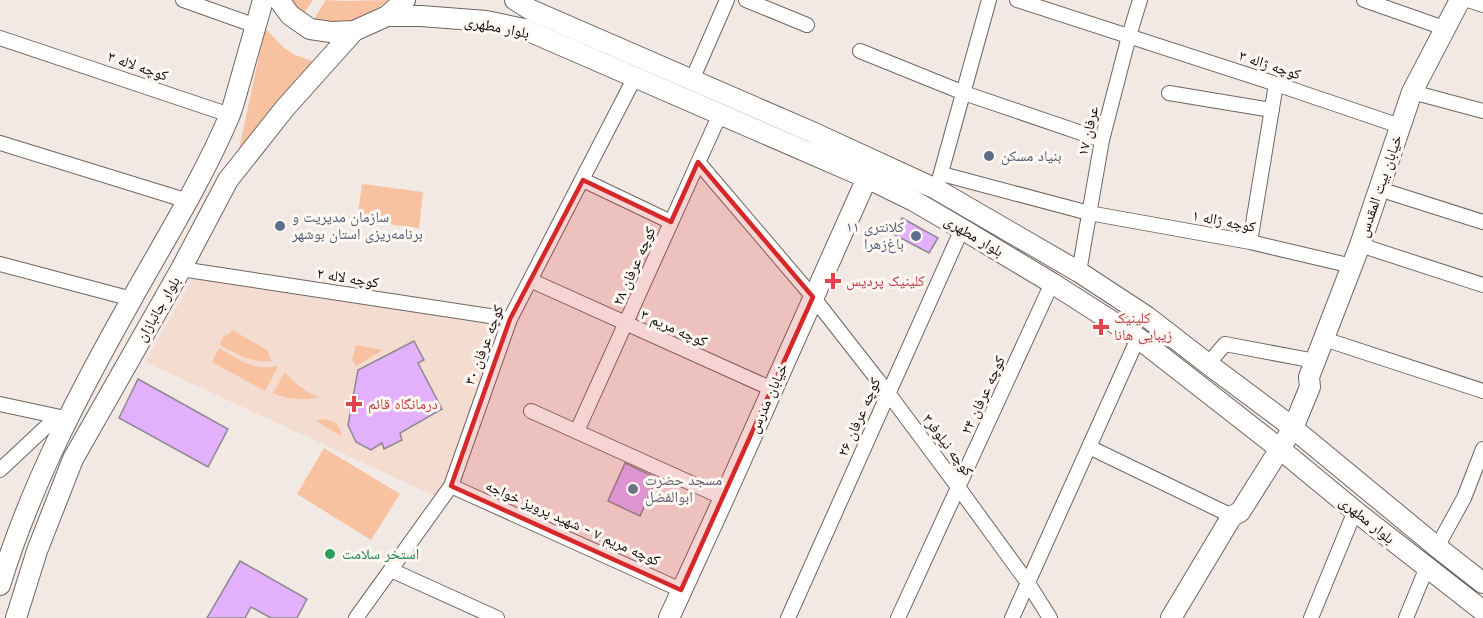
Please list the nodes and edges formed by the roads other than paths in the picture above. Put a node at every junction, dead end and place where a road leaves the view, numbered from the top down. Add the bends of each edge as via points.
1 (183, 0) edge
2 (263, 0) edge
3 (279, 0) edge
4 (405, 0) edge
5 (507, 0) edge
6 (515, 0) edge
7 (727, 0) edge
8 (746, 0) edge
9 (989, 0) edge
10 (1017, 0) edge
11 (1140, 0) edge
12 (1364, 0) edge
13 (1460, 0) edge
14 (1468, 0) edge
15 (1483, 5) edge
16 (387, 16) junction
17 (499, 24) junction
18 (807, 25) dead end
19 (256, 26) junction
20 (1444, 28) junction
21 (354, 32) junction
22 (1129, 36) junction
23 (0, 38) edge
24 (860, 51) dead end
25 (635, 77) junction
26 (692, 80) junction
27 (1276, 84) junction
28 (1412, 92) junction
29 (964, 93) junction
30 (1169, 93) dead end
31 (1272, 110) junction
32 (1483, 111) edge
33 (720, 114) junction
34 (230, 115) junction
35 (1400, 126) junction
36 (1102, 140) junction
37 (0, 143) edge
38 (698, 162) junction
39 (206, 167) junction
40 (867, 178) junction
41 (228, 180) junction
42 (583, 180) junction
43 (939, 182) junction
44 (1379, 189) junction
45 (188, 201) junction
46 (1089, 213) junction
47 (671, 222) junction
48 (1483, 222) edge
49 (962, 229) junction
50 (1250, 242) junction
51 (1360, 245) junction
52 (0, 264) edge
53 (1352, 266) junction
54 (181, 269) junction
55 (1079, 272) junction
56 (530, 280) junction
57 (1052, 284) junction
58 (1483, 285) edge
59 (813, 297) junction
60 (132, 299) junction
61 (510, 319) junction
62 (626, 324) junction
63 (1138, 338) junction
64 (1324, 339) junction
65 (1208, 364) junction
66 (1312, 369) junction
67 (772, 390) junction
68 (1483, 392) edge
69 (888, 393) junction
70 (0, 404) edge
71 (531, 411) dead end
72 (68, 418) junction
73 (1288, 424) junction
74 (577, 431) junction
75 (1276, 445) junction
76 (1089, 447) junction
77 (1483, 448) edge
78 (0, 470) edge
79 (451, 486) junction
80 (958, 487) junction
81 (724, 498) junction
82 (1355, 511) junction
83 (1232, 516) junction
84 (1437, 547) junction
85 (1427, 567) junction
86 (391, 570) junction
87 (1, 581) edge
88 (1483, 583) edge
89 (1028, 584) junction
90 (681, 590) junction
91 (1483, 612) edge
92 (16, 618) edge
93 (356, 618) edge
94 (497, 618) edge
95 (669, 618) edge
96 (788, 618) edge
97 (898, 618) edge
98 (1012, 618) edge
99 (1050, 618) edge
100 (1171, 618) edge
101 (1311, 618) edge
102 (1406, 618) edge
103 (1481, 618) edge

1 - 19 street
2 - 19 main road, بلوار جانبازان
3 - 21 main road via 290,15 310,29
4 - 16 main road
5 - 17 main road via 497,13
6 - 26 main road, بلوار مطهری
7 - 26 street
8 - 18 street
9 - 29 street
10 - 22 street, کوچه ژاله ۳
11 - 22 street, عرفان ۱۷
12 - 20 street
13 - 20 main road, خیابان بیت المقدس
14 - 15 street
16 - 17 main road, بلوار مطهری
16 - 21 main road
17 - 25 main road, بلوار مطهری via 524,29
19 - 34 main road, بلوار جانبازان
20 - 28 main road, خیابان بیت المقدس
21 - 41 main road, بلوار جانبازان via 285,108
22 - 27 street, کوچه ژاله ۳
22 - 36 street, عرفان ۱۷
23 - 34 street, کوچه لاله ۳
24 - 29 street
25 - 33 main road, بلوار مطهری
25 - 42 street, کوچه عرفان ۳۰
26 - 43 main road, بلوار مطهری
27 - 31 street
27 - 35 street, کوچه ژاله ۳
28 - 32 street
28 - 35 main road, خیابان بیت المقدس
29 - 36 street
29 - 43 street
30 - 31 street
31 - 50 street
33 - 38 street, کوچه عرفان ۲۸
33 - 40 main road, بلوار مطهری
34 - 39 main road, بلوار جانبازان
35 - 44 main road, خیابان بیت المقدس
36 - 46 street, عرفان ۱۷
37 - 45 street
38 - 47 street, کوچه عرفان ۲۸
38 - 59 street, کوچه نیلوفر۳
39 - 41 main road via 216,167
39 - 45 main road, بلوار جانبازان
40 - 49 main road, بلوار مطهری
40 - 59 main road, خیابان مدرس
41 - 54 main road, بلوار جانبازان
42 - 47 street
42 - 56 street, کوچه عرفان ۳۰
43 - 46 street, کوچه ژاله ۱
43 - 55 main road, بلوار مطهری
44 - 48 street
44 - 51 main road, خیابان بیت المقدس
45 - 60 main road, بلوار جانبازان
46 - 50 street, کوچه ژاله ۱
46 - 55 street, عرفان ۱۷
47 - 62 street, کوچه عرفان ۲۸
49 - 57 main road, بلوار مطهری
49 - 69 street, کوچه عرفان ۲۶
50 - 53 street, کوچه ژاله ۱
51 - 53 main road, خیابان بیت المقدس
51 - 58 street
52 - 60 street
53 - 64 main road, خیابان بیت المقدس
54 - 61 street, کوچه لاله ۲
54 - 92 main road, بلوار جانبازان via 73,459
55 - 65 main road, بلوار مطهری via 1146,316
56 - 61 street, کوچه عرفان ۳۰
56 - 62 street, کوچه مریم ۳
57 - 63 main road, بلوار مطهری
57 - 80 street, کوچه عرفان ۲۴
59 - 67 main road, خیابان مدرس
59 - 69 street, کوچه نیلوفر۳
60 - 72 main road, بلوار جانبازان
61 - 79 street, کوچه عرفان ۳۰
62 - 67 street, کوچه مریم ۳
62 - 74 street, کوچه عرفان ۲۸
63 - 75 main road, بلوار مطهری
63 - 76 street
64 - 66 main road, خیابان بیت المقدس
64 - 68 street
65 - 66 street via 1225,344
65 - 73 main road, بلوار مطهری
66 - 73 main road, خیابان بیت المقدس via 1310,387
67 - 81 main road, خیابان مدرس
69 - 80 street, کوچه نیلوفر۳
69 - 96 street, کوچه عرفان ۲۶
70 - 72 street
71 - 74 street
72 - 78 street via 46,426
72 - 87 main road, بلوار جانبازان
73 - 75 main road, خیابان بیت المقدس
73 - 84 main road, بلوار مطهری
74 - 81 street
75 - 82 main road, بلوار مطهری
75 - 83 main road, خیابان بیت المقدس via 1231,507
76 - 83 street
76 - 89 street
77 - 84 street via 1464,498
79 - 86 street, کوچه عرفان ۳۰
79 - 90 street, کوچه مریم ۷ - شهید پرویز خواجه
80 - 89 street, کوچه نیلوفر۳
80 - 97 street, کوچه عرفان ۲۴
81 - 90 main road, خیابان مدرس
82 - 85 main road, بلوار مطهری
82 - 101 street
83 - 100 main road, خیابان بیت المقدس
84 - 88 main road, بلوار مطهری
85 - 91 main road, بلوار مطهری
85 - 102 street
86 - 93 street, کوچه عرفان ۳۰
86 - 94 street
89 - 98 street
89 - 99 street, کوچه نیلوفر۳
90 - 95 main road, خیابان مدرس
91 - 103 street

